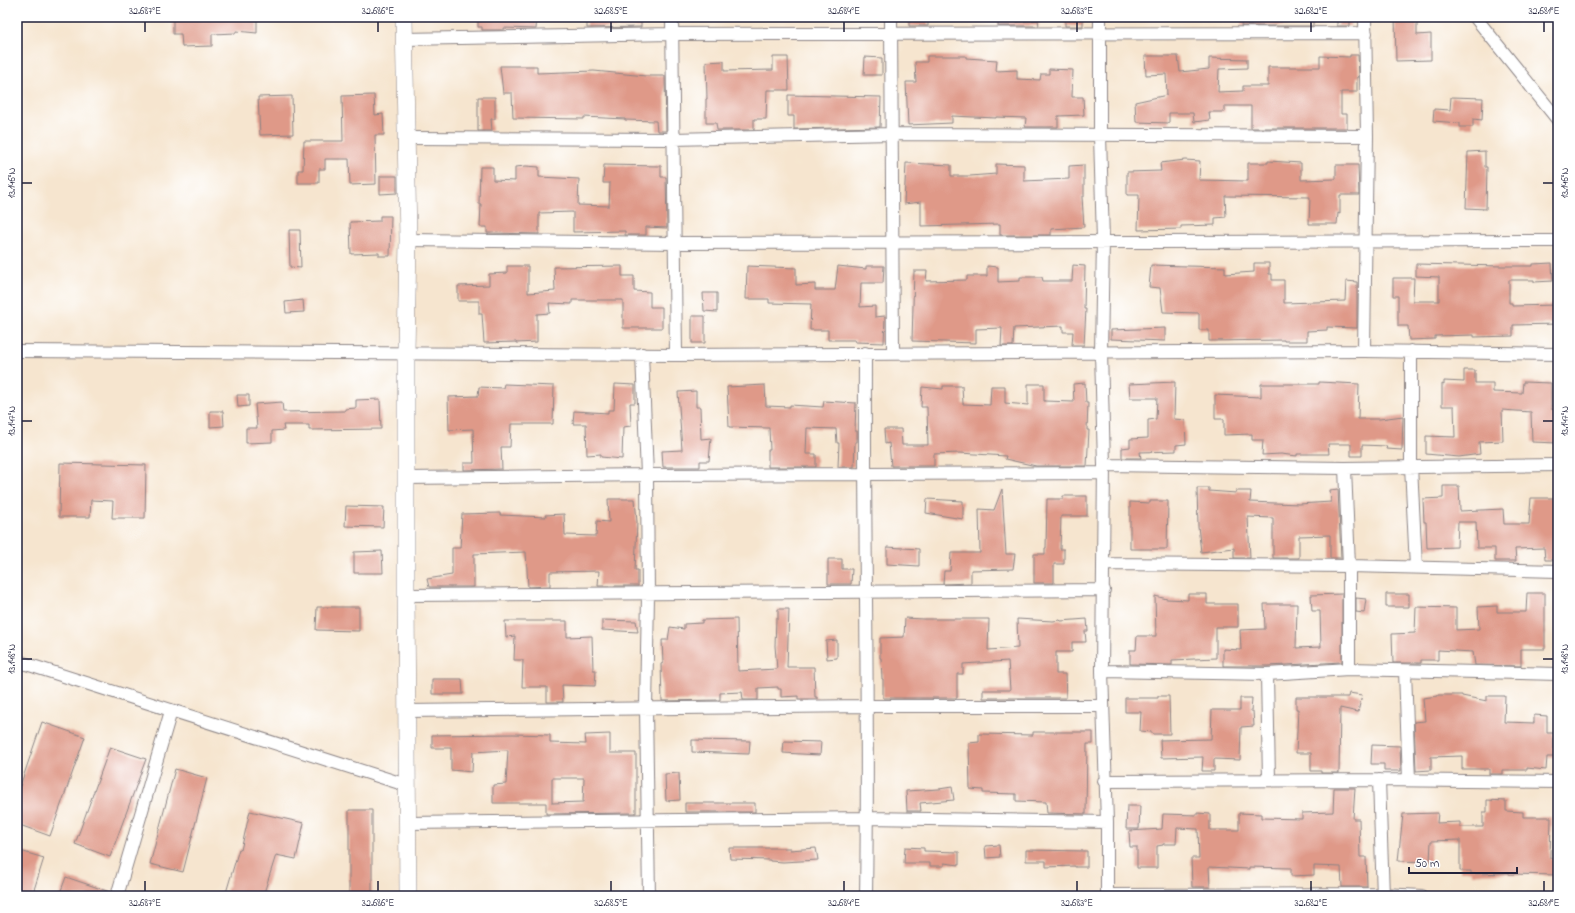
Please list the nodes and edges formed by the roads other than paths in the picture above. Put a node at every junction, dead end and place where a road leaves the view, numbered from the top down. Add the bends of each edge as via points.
1 (404, 17) edge
2 (672, 17) edge
3 (892, 17) edge
4 (1100, 17) edge
5 (1365, 17) edge
6 (1475, 17) edge
7 (1100, 33) junction
8 (1366, 33) junction
9 (672, 34) junction
10 (891, 34) junction
11 (404, 39) junction
12 (1558, 120) edge
13 (892, 134) junction
14 (1100, 134) junction
15 (1367, 136) junction
16 (406, 138) junction
17 (673, 138) junction
18 (408, 240) junction
19 (1103, 241) junction
20 (1366, 241) junction
21 (1558, 241) edge
22 (675, 242) junction
23 (893, 242) junction
24 (17, 351) edge
25 (1364, 351) junction
26 (1411, 351) junction
27 (406, 352) junction
28 (1102, 352) junction
29 (865, 353) junction
30 (893, 353) junction
31 (642, 354) junction
32 (1558, 354) edge
33 (676, 355) junction
34 (1558, 465) edge
35 (1411, 466) junction
36 (1345, 468) junction
37 (1104, 469) junction
38 (864, 474) junction
39 (647, 475) junction
40 (406, 478) junction
41 (1104, 564) junction
42 (1349, 566) junction
43 (1416, 567) junction
44 (1558, 571) edge
45 (1104, 590) junction
46 (865, 591) junction
47 (648, 594) junction
48 (406, 595) junction
49 (17, 661) edge
50 (1349, 669) junction
51 (1102, 671) junction
52 (1405, 671) junction
53 (1267, 674) junction
54 (1558, 674) edge
55 (866, 706) junction
56 (1103, 706) junction
57 (646, 709) junction
58 (171, 711) junction
59 (406, 711) junction
60 (1269, 780) junction
61 (1378, 780) junction
62 (1409, 780) junction
63 (1104, 781) junction
64 (1558, 782) edge
65 (406, 785) junction
66 (867, 818) junction
67 (648, 822) junction
68 (1107, 822) junction
69 (407, 823) junction
70 (1107, 895) edge
71 (1282, 895) edge
72 (1383, 895) edge
73 (117, 896) edge
74 (408, 896) edge
75 (648, 896) edge
76 (866, 896) edge
77 (1422, 896) edge

1 - 11 main road
2 - 9 street
3 - 10 street
4 - 7 street
5 - 8 street
6 - 12 street
7 - 8 street
7 - 10 street
7 - 14 street
8 - 15 street
9 - 10 street
9 - 11 street
9 - 17 street
10 - 13 street
11 - 16 main road
13 - 14 street
13 - 17 street
13 - 23 street
14 - 15 street
14 - 19 street
15 - 20 street
16 - 17 street
16 - 18 main road
17 - 22 street
18 - 22 street
18 - 27 main road
19 - 20 street
19 - 23 street
19 - 28 street
20 - 21 street
20 - 25 street
22 - 23 street
22 - 33 street
23 - 30 street
24 - 27 street
25 - 26 street
25 - 28 street
26 - 32 street
26 - 35 street
27 - 31 street
27 - 40 main road
28 - 30 street
28 - 37 street
29 - 30 street
29 - 33 street
29 - 38 street
31 - 33 street
31 - 39 street
34 - 35 street
35 - 36 street
35 - 43 street
36 - 37 street
36 - 42 street
37 - 38 street
37 - 41 street
38 - 39 street
38 - 46 street
39 - 40 street
39 - 47 street
40 - 48 main road
41 - 42 street
41 - 45 street
42 - 43 street
42 - 50 street
43 - 44 street
45 - 46 street
45 - 51 street
46 - 47 street
46 - 55 street
47 - 48 street
47 - 57 street
48 - 59 main road
49 - 58 street
50 - 52 street
50 - 53 street
51 - 53 street
51 - 56 street
52 - 54 street
52 - 62 street
53 - 60 street
55 - 56 street
55 - 57 street
55 - 66 street
56 - 63 street
57 - 59 street
57 - 67 street
58 - 65 street
58 - 73 street
59 - 65 main road
60 - 61 street
60 - 63 street
61 - 62 street
61 - 72 street
62 - 64 street
63 - 68 street
65 - 69 main road
66 - 67 street
66 - 68 street
66 - 76 street
67 - 69 street
67 - 75 street
68 - 70 street
69 - 74 main road
70 - 71 street
71 - 72 street
72 - 77 street

